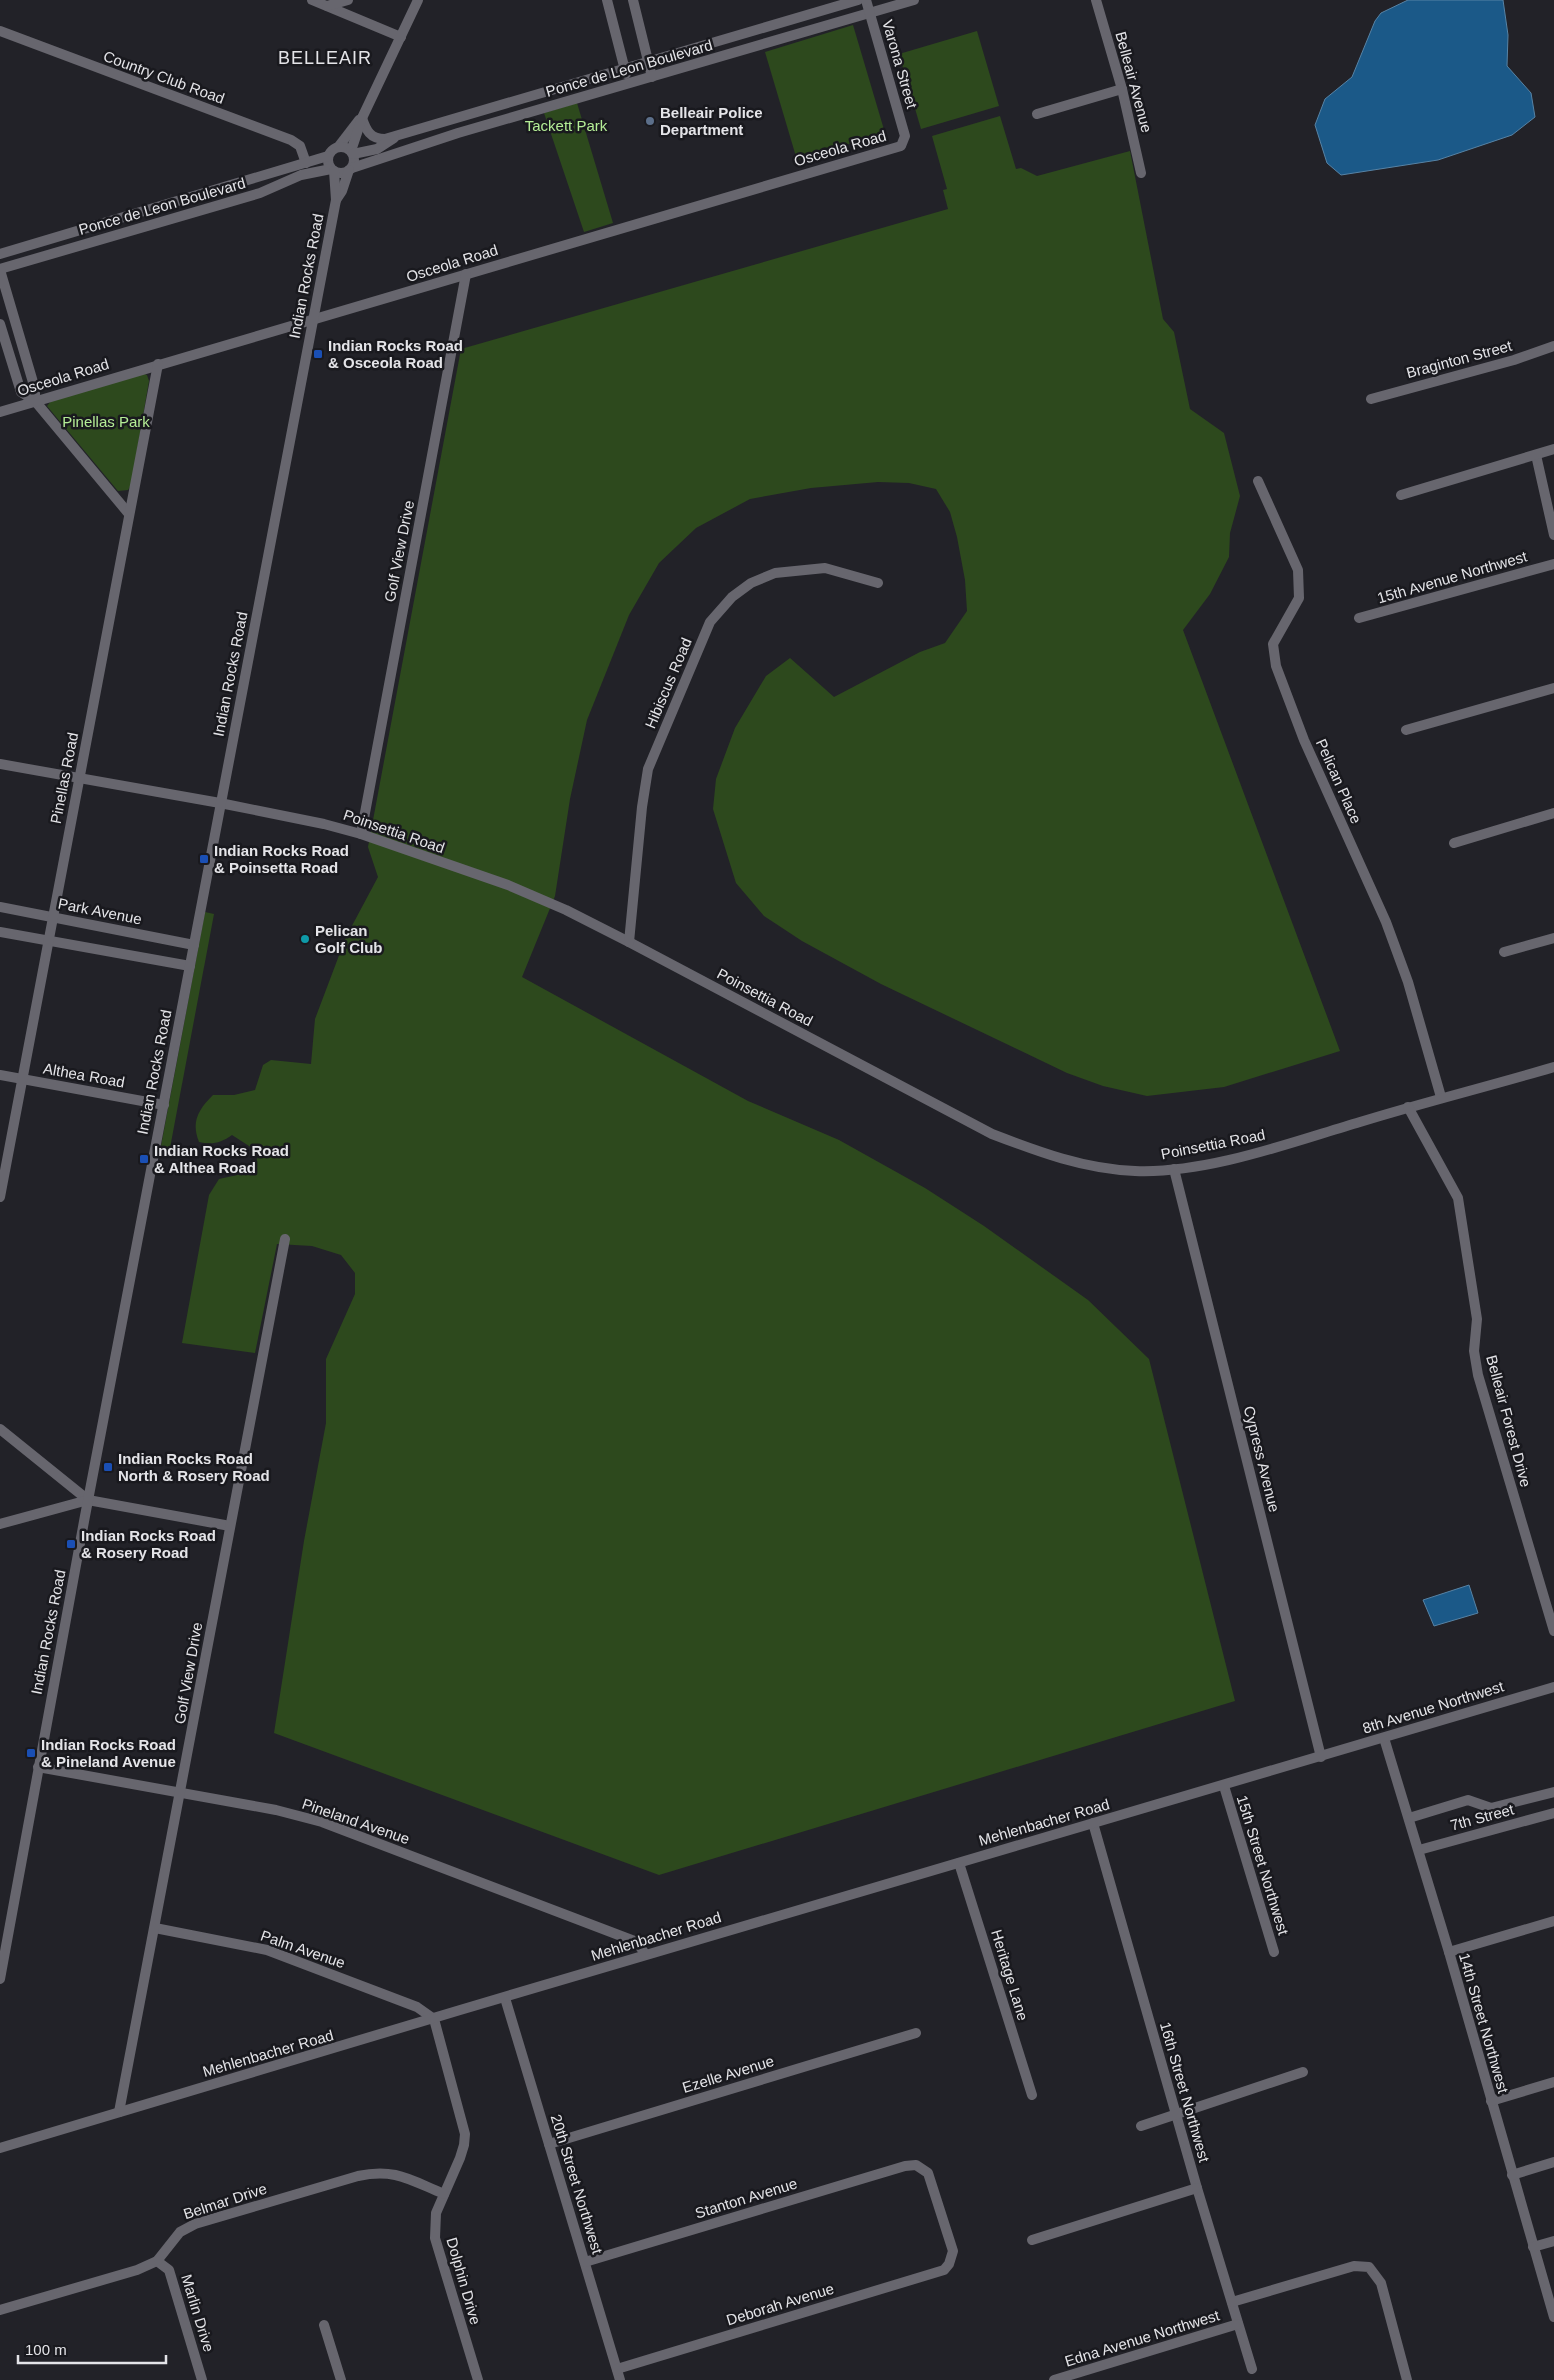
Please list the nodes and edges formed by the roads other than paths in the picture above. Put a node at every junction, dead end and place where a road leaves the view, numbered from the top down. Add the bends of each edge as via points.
1 (312, 0) edge
2 (348, 0) edge
3 (418, 0) edge
4 (607, 0) edge
5 (633, 0) edge
6 (858, 0) edge
7 (866, 0) edge
8 (914, 0) edge
9 (1096, 0) edge
10 (327, 6) junction
11 (870, 13) junction
12 (0, 32) edge
13 (401, 37) junction
14 (648, 62) junction
15 (625, 69) junction
16 (652, 77) junction
17 (629, 84) junction
18 (1122, 89) junction
19 (1037, 114) dead end
20 (362, 118) junction
21 (397, 136) junction
22 (905, 136) joint
23 (339, 146) junction
24 (352, 152) junction
25 (328, 156) junction
26 (306, 163) junction
27 (351, 169) junction
28 (333, 170) junction
29 (1141, 173) dead end
30 (336, 200) junction
31 (0, 254) edge
32 (0, 270) edge
33 (466, 274) junction
34 (312, 321) junction
35 (0, 324) edge
36 (1554, 346) edge
37 (158, 364) junction
38 (1371, 399) dead end
39 (35, 401) junction
40 (0, 412) edge
41 (1554, 449) edge
42 (1536, 454) junction
43 (1258, 482) dead end
44 (1401, 495) dead end
45 (130, 514) junction
46 (1554, 535) edge
47 (1554, 564) edge
48 (878, 583) dead end
49 (1359, 618) dead end
50 (1554, 688) edge
51 (1406, 730) dead end
52 (0, 764) edge
53 (78, 779) junction
54 (220, 803) junction
55 (1554, 813) edge
56 (361, 834) junction
57 (1454, 843) dead end
58 (0, 907) edge
59 (52, 917) junction
60 (0, 932) edge
61 (1554, 938) edge
62 (48, 941) junction
63 (629, 942) junction
64 (194, 945) junction
65 (1504, 952) dead end
66 (190, 966) junction
67 (1554, 1067) edge
68 (0, 1075) edge
69 (22, 1079) junction
70 (1441, 1097) junction
71 (164, 1105) junction
72 (1408, 1107) junction
73 (1174, 1169) junction
74 (0, 1197) edge
75 (285, 1239) dead end
76 (0, 1429) edge
77 (88, 1500) junction
78 (0, 1524) edge
79 (230, 1526) junction
80 (1554, 1631) edge
81 (1554, 1687) edge
82 (1384, 1738) junction
83 (1321, 1756) junction
84 (38, 1767) junction
85 (1224, 1786) junction
86 (1554, 1792) edge
87 (181, 1793) junction
88 (1554, 1813) edge
89 (1409, 1818) junction
90 (1093, 1823) junction
91 (1419, 1850) junction
92 (959, 1863) junction
93 (1554, 1920) edge
94 (155, 1928) junction
95 (1274, 1952) dead end
96 (1449, 1952) junction
97 (645, 1954) junction
98 (0, 1979) edge
99 (505, 1998) junction
100 (434, 2019) junction
101 (916, 2033) dead end
102 (1304, 2072) dead end
103 (1554, 2082) edge
104 (1032, 2095) dead end
105 (1491, 2101) junction
106 (119, 2112) junction
107 (1176, 2114) junction
108 (1141, 2126) dead end
109 (549, 2144) junction
110 (0, 2148) edge
111 (1554, 2162) edge
112 (1512, 2174) junction
113 (1197, 2188) junction
114 (444, 2194) junction
115 (1032, 2240) dead end
116 (1554, 2241) edge
117 (1533, 2247) junction
118 (157, 2261) junction
119 (585, 2262) junction
120 (949, 2264) joint
121 (1232, 2302) junction
122 (0, 2310) edge
123 (1554, 2317) edge
124 (1238, 2324) junction
125 (324, 2325) dead end
126 (617, 2369) junction
127 (1252, 2369) dead end
128 (202, 2380) edge
129 (341, 2380) edge
130 (478, 2380) edge
131 (620, 2380) edge
132 (1054, 2380) edge
133 (1407, 2380) edge

1 - 10 street
2 - 10 street
3 - 13 street
4 - 15 street
5 - 14 street
6 - 14 street, Ponce de Leon Boulevard
7 - 11 street, Varona Street
8 - 11 street, Ponce de Leon Boulevard
9 - 18 street, Belleair Avenue
10 - 13 street
11 - 16 street, Ponce de Leon Boulevard
11 - 22 street, Varona Street
12 - 26 street, Country Club Road via 291,140 300,146
13 - 20 street
14 - 15 street, Ponce de Leon Boulevard
14 - 16 street
15 - 17 street
15 - 21 street, Ponce de Leon Boulevard
16 - 17 street, Ponce de Leon Boulevard
17 - 27 street, Ponce de Leon Boulevard via 458,133
18 - 19 street
18 - 29 street, Belleair Avenue
20 - 21 street, Ponce de Leon Boulevard via 372,136 385,139
20 - 23 street
20 - 24 street
21 - 24 street, Ponce de Leon Boulevard via 377,149
22 - 33 street, Osceola Road via 901,146
23 - 24 street
23 - 25 street
24 - 27 street via 354,161
25 - 26 street, Ponce de Leon Boulevard
25 - 28 street
26 - 31 street, Ponce de Leon Boulevard
27 - 28 street via 344,173
27 - 30 street, Indian Rocks Road
28 - 30 street, Indian Rocks Road
28 - 32 street, Ponce de Leon Boulevard via 302,175 260,193
30 - 34 street, Indian Rocks Road
32 - 39 street via 35,389
33 - 34 street, Osceola Road
33 - 56 street, Golf View Drive
34 - 37 street, Osceola Road
34 - 54 street, Indian Rocks Road
35 - 39 street via 21,392
36 - 38 street, Braginton Street
37 - 39 street, Osceola Road
37 - 45 street, Pinellas Road
39 - 40 street, Osceola Road
39 - 45 street
41 - 42 street
42 - 44 street
42 - 46 street
43 - 70 street, Pelican Place via 1298,570 1299,598 1274,644 1276,666 1304,740 1386,922 1408,982
45 - 53 street, Pinellas Road
47 - 49 street, 15th Avenue Northwest
48 - 63 street, Hibiscus Road via 825,568 775,573 751,583 732,597 710,622 648,769
50 - 51 street
52 - 53 street, Poinsettia Road
53 - 54 street, Poinsettia Road
53 - 59 street, Pinellas Road
54 - 56 street, Poinsettia Road
54 - 64 street, Indian Rocks Road
55 - 57 street
56 - 63 street, Poinsettia Road via 508,885
58 - 59 street, Park Avenue
59 - 62 street, Pinellas Road
59 - 64 street, Park Avenue
60 - 62 street
61 - 65 street
62 - 66 street
62 - 69 street, Pinellas Road
63 - 73 street, Poinsettia Road via 992,1134 1056,1158 1106,1169
64 - 66 street, Indian Rocks Road
66 - 71 street, Indian Rocks Road
67 - 70 street, Poinsettia Road
68 - 69 street, Althea Road
69 - 71 street, Althea Road
69 - 74 street, Pinellas Road
70 - 72 street, Poinsettia Road
71 - 77 street, Indian Rocks Road
72 - 73 street, Poinsettia Road via 1258,1152
72 - 80 street, Belleair Forest Drive via 1458,1198 1477,1319 1474,1351 1478,1375
73 - 83 street, Cypress Avenue
75 - 79 street, Golf View Drive
76 - 77 street
77 - 78 street
77 - 79 street
77 - 84 street, Indian Rocks Road
79 - 87 street, Golf View Drive
81 - 82 street, 8th Avenue Northwest
82 - 83 street, 8th Avenue Northwest
82 - 89 street, 14th Street Northwest
83 - 85 street, Mehlenbacher Road
84 - 87 street, Pineland Avenue
84 - 98 street, Indian Rocks Road
85 - 90 street, Mehlenbacher Road
85 - 95 street, 15th Street Northwest
86 - 89 street, 7th Street via 1491,1808 1468,1800
87 - 94 street, Golf View Drive
87 - 97 street, Pineland Avenue via 322,1822 637,1942
88 - 91 street, 7th Street
89 - 91 street, 14th Street Northwest
90 - 92 street, Mehlenbacher Road
90 - 107 street, 16th Street Northwest
91 - 96 street, 14th Street Northwest
92 - 97 street, Mehlenbacher Road
92 - 104 street, Heritage Lane
93 - 96 street
94 - 100 street, Palm Avenue via 267,1950 417,2007
94 - 106 street, Golf View Drive
96 - 105 street, 14th Street Northwest
97 - 99 street, Mehlenbacher Road
99 - 100 street, Mehlenbacher Road
99 - 109 street, 20th Street Northwest
100 - 106 street, Mehlenbacher Road
100 - 114 street, Dolphin Drive via 465,2134 460,2158
101 - 109 street, Ezelle Avenue
102 - 107 street
103 - 105 street
105 - 112 street, 14th Street Northwest
106 - 110 street, Mehlenbacher Road
107 - 108 street
107 - 113 street, 16th Street Northwest
109 - 119 street, 20th Street Northwest
111 - 112 street
112 - 117 street, 14th Street Northwest
113 - 115 street
113 - 121 street, 16th Street Northwest
114 - 118 street, Belmar Drive via 397,2174 377,2172 358,2176 195,2224 180,2232
114 - 130 street, Dolphin Drive via 434,2220 435,2238
116 - 117 street
117 - 123 street, 14th Street Northwest
118 - 122 street, Belmar Drive via 137,2270
118 - 128 street, Marlin Drive via 169,2270
119 - 120 street, Stanton Avenue via 916,2165 928,2172 953,2250
119 - 126 street, 20th Street Northwest
120 - 126 street, Deborah Avenue via 944,2270
121 - 124 street, 16th Street Northwest
121 - 133 street, Edna Avenue Northwest via 1354,2266 1369,2267 1381,2283
124 - 127 street, 16th Street Northwest
124 - 132 street, Edna Avenue Northwest
125 - 129 street
126 - 131 street, 20th Street Northwest

